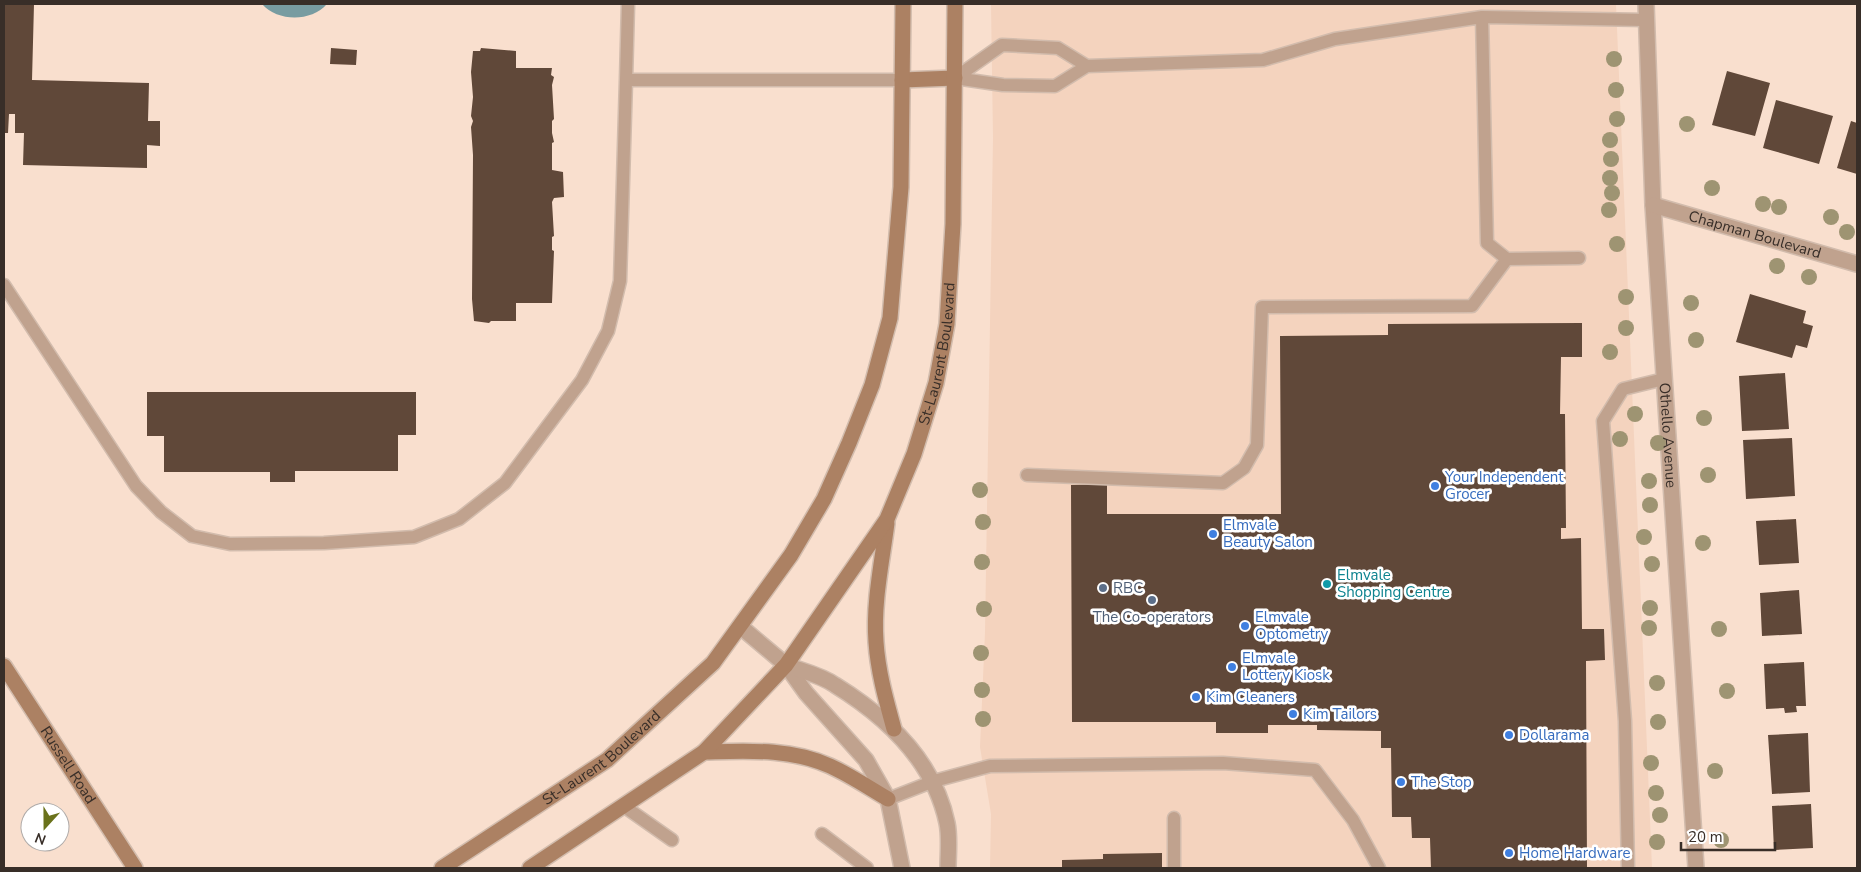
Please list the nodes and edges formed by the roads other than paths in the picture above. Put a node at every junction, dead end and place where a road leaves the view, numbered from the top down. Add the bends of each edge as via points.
1 (628, 4) edge
2 (903, 4) edge
3 (955, 4) edge
4 (1646, 4) edge
5 (1482, 18) junction
6 (1645, 20) junction
7 (1087, 66) junction
8 (955, 78) junction
9 (626, 80) junction
10 (902, 80) junction
11 (1654, 205) junction
12 (1579, 258) dead end
13 (1507, 259) junction
14 (1857, 264) edge
15 (4, 285) edge
16 (1664, 379) junction
17 (1027, 475) dead end
18 (887, 519) junction
19 (741, 627) junction
20 (786, 665) junction
21 (4, 666) edge
22 (894, 729) junction
23 (704, 752) junction
24 (934, 782) junction
25 (888, 799) junction
26 (625, 806) junction
27 (1174, 818) dead end
28 (822, 834) dead end
29 (672, 840) dead end
30 (137, 867) edge
31 (442, 868) edge
32 (530, 868) edge
33 (867, 868) edge
34 (902, 868) edge
35 (948, 868) edge
36 (1174, 868) edge
37 (1379, 868) edge
38 (1628, 868) edge
39 (1696, 868) edge

1 - 9 lane
2 - 10 street, St-Laurent Boulevard
3 - 8 street, St-Laurent Boulevard
4 - 6 street, Othello Avenue
5 - 6 lane
5 - 7 lane via 1335,39 1263,60
5 - 13 lane via 1487,243
6 - 11 street, Othello Avenue
7 - 8 lane via 1055,86 1002,85
7 - 8 lane via 1058,48 1002,45
8 - 10 street
8 - 18 street, St-Laurent Boulevard via 953,224 947,324 936,383 914,454
9 - 10 lane
9 - 15 lane via 620,281 608,331 582,380 504,483 460,519 414,537 324,543 230,544 192,536 161,512 136,486
10 - 19 street, St-Laurent Boulevard via 901,186 890,318 872,385 850,444 824,499 791,555
11 - 14 street, Chapman Boulevard
11 - 16 street, Othello Avenue
12 - 13 lane
13 - 17 lane via 1472,306 1262,307 1257,445 1244,468 1223,483
16 - 38 lane via 1624,389 1602,421 1625,721
16 - 39 street, Othello Avenue
18 - 20 street, St-Laurent Boulevard
18 - 22 street via 876,641 882,686
19 - 20 street
19 - 31 street, St-Laurent Boulevard via 712,663 607,760
20 - 22 street via 834,684
20 - 23 street, St-Laurent Boulevard
20 - 25 street via 806,693 866,760
21 - 30 street, Russell Road
22 - 24 street via 922,761
23 - 25 street via 777,751 797,755 830,766
23 - 26 street, St-Laurent Boulevard
24 - 25 lane
24 - 35 street via 947,825
24 - 37 lane via 990,766 1040,764 1223,763 1315,770 1353,820
25 - 34 street
26 - 29 lane
26 - 32 street, St-Laurent Boulevard
27 - 36 lane
28 - 33 lane

